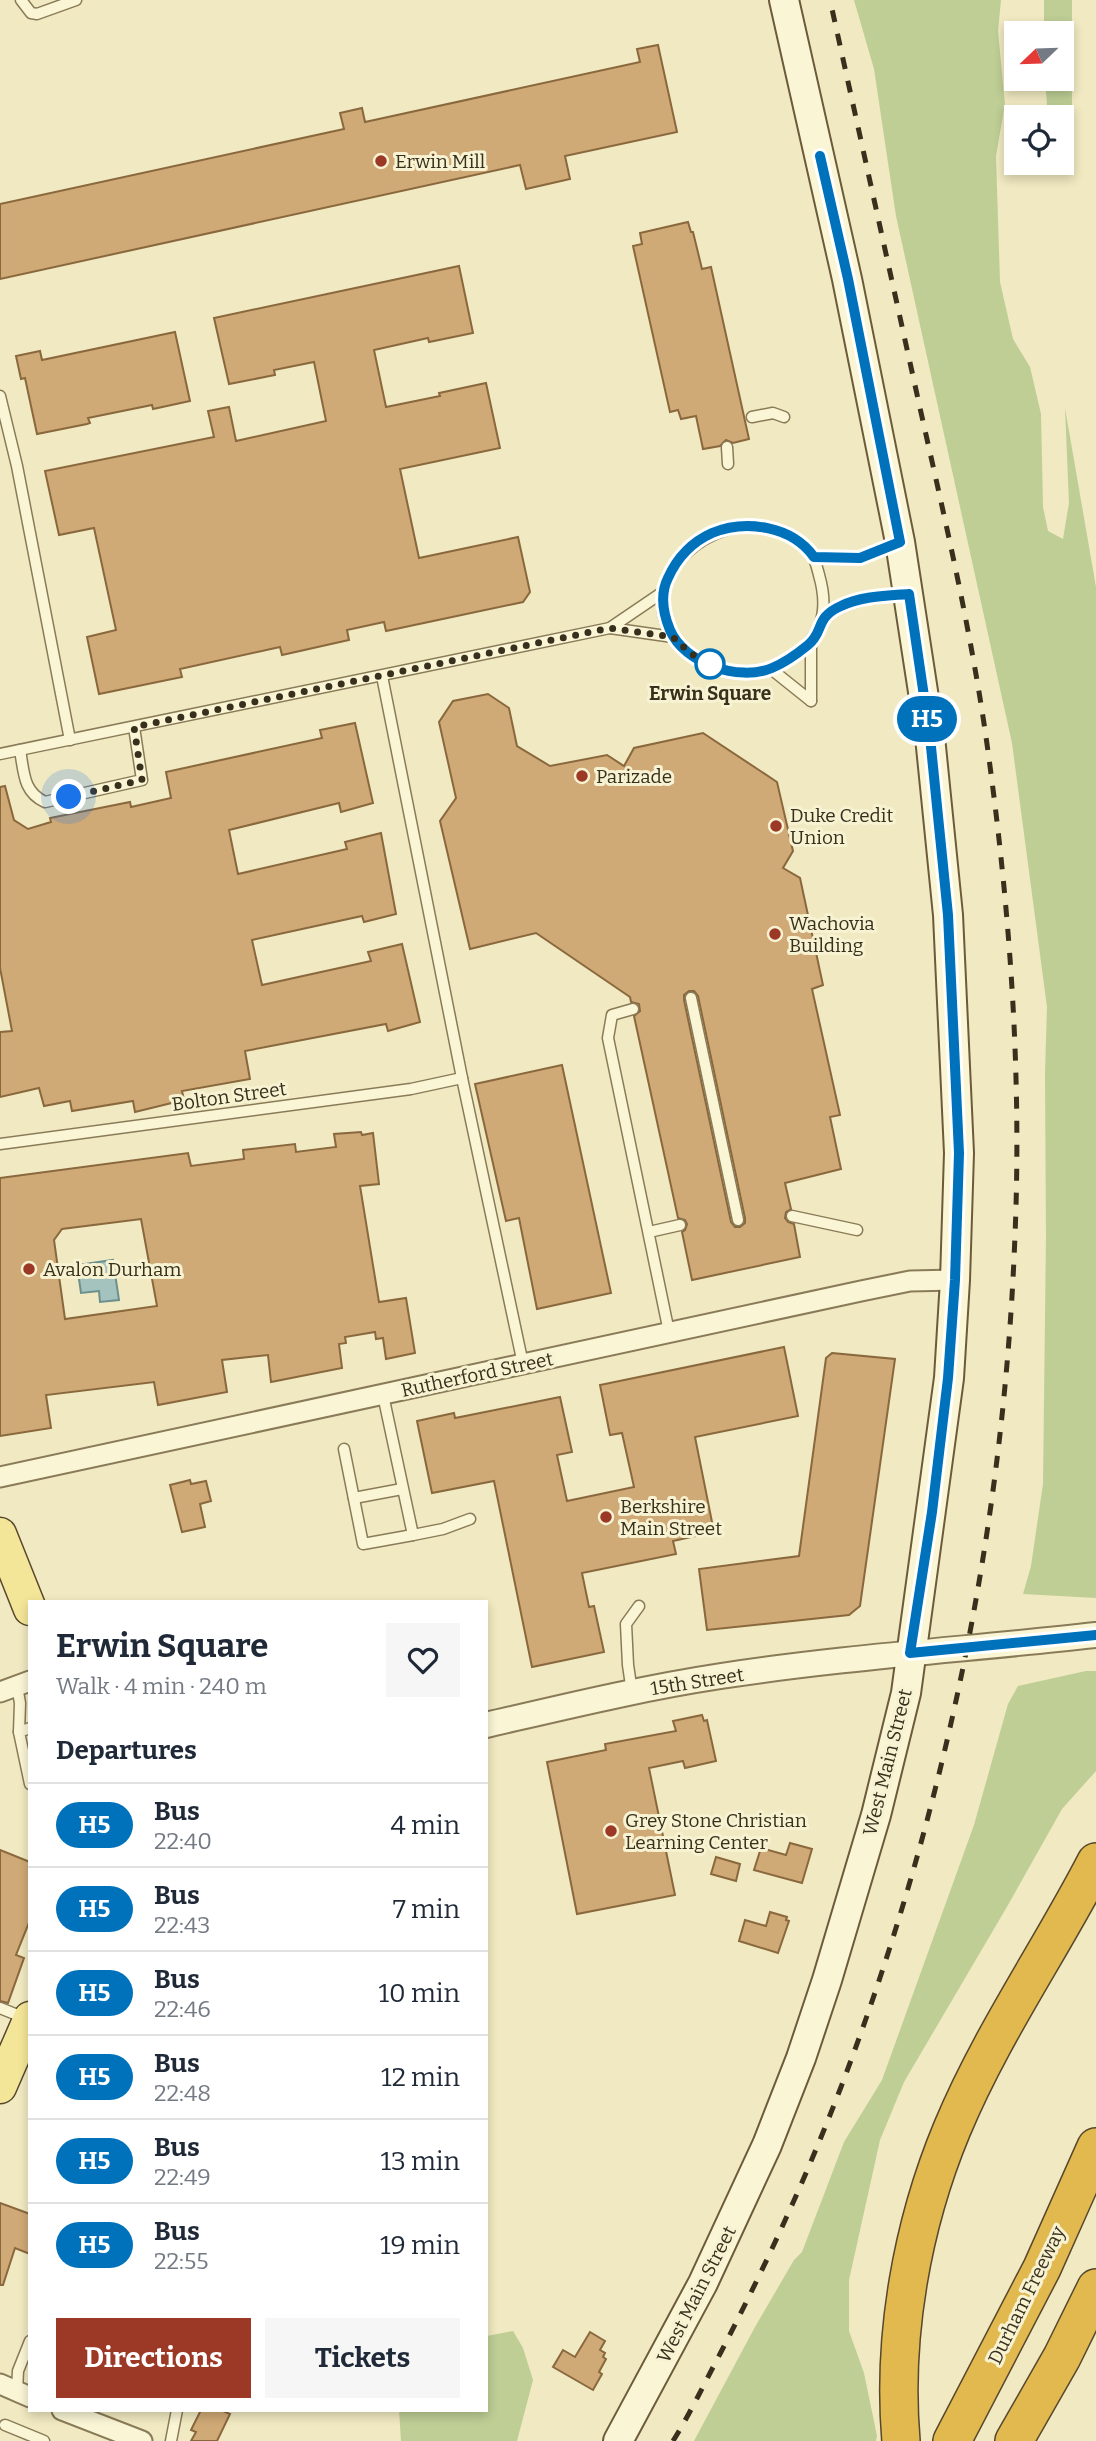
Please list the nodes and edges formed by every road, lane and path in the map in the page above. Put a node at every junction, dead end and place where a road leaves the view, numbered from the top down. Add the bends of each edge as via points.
1 (21, 0) edge
2 (76, 0) edge
3 (784, 0) edge
4 (0, 396) edge
5 (752, 416) dead end
6 (784, 417) dead end
7 (727, 447) dead end
8 (728, 464) dead end
9 (900, 542) junction
10 (814, 557) junction
11 (663, 592) junction
12 (909, 594) junction
13 (824, 616) junction
14 (610, 628) junction
15 (673, 637) junction
16 (811, 643) junction
17 (771, 669) junction
18 (382, 676) junction
19 (134, 727) junction
20 (71, 740) junction
21 (20, 750) junction
22 (0, 754) edge
23 (691, 998) dead end
24 (633, 1009) dead end
25 (463, 1078) junction
26 (0, 1144) edge
27 (792, 1216) dead end
28 (738, 1220) dead end
29 (680, 1225) dead end
30 (858, 1230) dead end
31 (649, 1231) junction
32 (955, 1280) junction
33 (669, 1332) junction
34 (523, 1364) junction
35 (383, 1395) junction
36 (344, 1449) dead end
37 (0, 1477) edge
38 (402, 1489) junction
39 (354, 1498) junction
40 (470, 1519) dead end
41 (0, 1534) edge
42 (413, 1535) junction
43 (28, 1604) edge
44 (639, 1606) dead end
45 (1096, 1635) edge
46 (910, 1653) junction
47 (15, 1686) edge
48 (632, 1693) junction
49 (488, 1725) edge
50 (28, 1729) edge
51 (19, 1732) junction
52 (28, 1775) edge
53 (1096, 1862) edge
54 (0, 2008) edge
55 (28, 2019) edge
56 (28, 2021) edge
57 (0, 2087) edge
58 (1096, 2147) edge
59 (1096, 2288) edge
60 (28, 2347) edge
61 (15, 2391) edge
62 (67, 2412) edge
63 (177, 2412) edge
64 (5, 2425) dead end
65 (44, 2441) edge
66 (142, 2441) edge
67 (171, 2441) edge
68 (618, 2441) edge
69 (901, 2441) edge
70 (952, 2441) edge
71 (1014, 2441) edge

1 - 2 lane via 37,14
3 - 9 main road, West Main Street via 848,279
4 - 20 lane
5 - 6 lane via 772,413
7 - 8 lane
9 - 10 lane via 860,558
9 - 12 main road, West Main Street
10 - 11 lane via 788,535 762,527 730,527 708,535 680,557
10 - 13 lane via 822,583
11 - 14 lane
11 - 15 lane via 664,613
12 - 13 lane via 866,597
12 - 32 main road, West Main Street via 930,737 948,915 959,1153
13 - 16 lane
14 - 15 lane
14 - 18 lane
15 - 17 lane via 711,665 742,672
16 - 17 lane
16 - 17 lane via 811,701
18 - 19 lane
18 - 25 lane
19 - 20 lane
19 - 21 lane via 142,780 45,802 27,789
20 - 21 lane
21 - 22 lane
23 - 28 lane
24 - 31 lane via 612,1015 608,1038
25 - 26 lane, Bolton Street via 411,1089
25 - 34 lane
27 - 30 lane
29 - 31 lane
31 - 33 lane
32 - 33 street, Rutherford Street via 910,1282
32 - 46 main road, West Main Street via 947,1391
33 - 34 street, Rutherford Street
34 - 35 street, Rutherford Street
35 - 37 street, Rutherford Street
35 - 38 lane
36 - 39 lane
38 - 39 lane
38 - 42 lane
39 - 42 lane via 363,1544
40 - 42 lane
41 - 43 main road
44 - 48 lane via 626,1624
45 - 46 street, 15th Street
46 - 48 street, 15th Street via 721,1676
46 - 68 main road, West Main Street via 906,1693 876,1815 801,2058 704,2283
47 - 51 lane via 20,1703
48 - 49 street, 15th Street
50 - 51 lane
51 - 52 lane
53 - 69 highway via 952,2130 912,2264 897,2396
54 - 55 lane
56 - 57 main road
58 - 70 highway, Durham Freeway via 1042,2268
59 - 71 highway
60 - 61 lane
62 - 66 street
63 - 67 lane
64 - 65 lane

